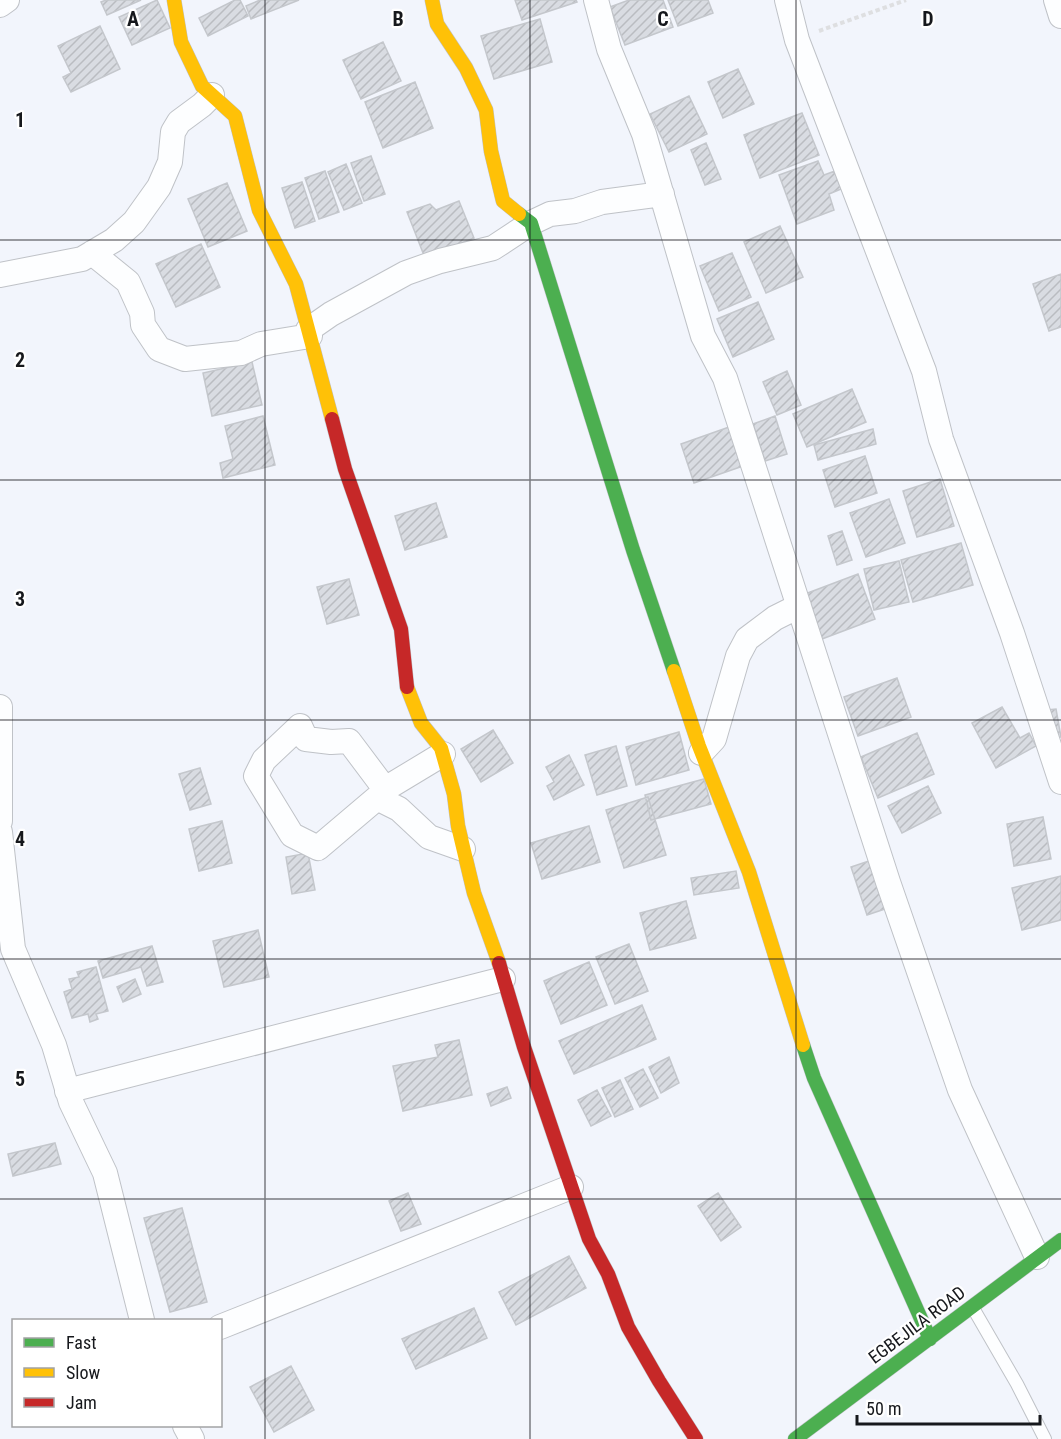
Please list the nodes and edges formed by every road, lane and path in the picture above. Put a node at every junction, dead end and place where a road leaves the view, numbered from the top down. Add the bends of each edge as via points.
1 (8, 0) edge
2 (174, 0) edge
3 (432, 0) edge
4 (596, 0) edge
5 (787, 0) edge
6 (906, 0) edge
7 (1056, 0) edge
8 (0, 6) edge
9 (1061, 16) edge
10 (797, 40) junction
11 (212, 94) junction
12 (662, 194) junction
13 (531, 224) junction
14 (92, 253) junction
15 (0, 275) edge
16 (309, 333) junction
17 (799, 606) junction
18 (0, 706) edge
19 (701, 753) junction
20 (443, 754) junction
21 (1061, 782) edge
22 (0, 821) edge
23 (0, 832) edge
24 (463, 849) junction
25 (503, 979) junction
26 (67, 1091) junction
27 (571, 1187) junction
28 (1061, 1240) edge
29 (1037, 1257) junction
30 (972, 1307) junction
31 (142, 1319) edge
32 (222, 1326) edge
33 (930, 1339) junction
34 (696, 1439) edge
35 (795, 1439) edge
36 (1045, 1439) edge

1 - 8 street
2 - 11 street via 181,42 202,86
3 - 13 street via 438,24 466,68 486,110 503,201
4 - 12 street via 609,50 644,134
5 - 10 street
6 - 10 path
7 - 9 street
10 - 21 street via 924,370 941,439
11 - 14 street via 179,122 173,132 170,162 159,187 134,222
11 - 16 street via 235,116 259,210 296,284
12 - 13 street via 602,202 550,214
12 - 17 street via 704,336 725,378
13 - 16 street via 493,248 406,273 332,314
13 - 19 street
14 - 15 street via 82,260
14 - 16 street via 128,282 142,313 143,325 159,349 176,356 185,359 241,353
16 - 20 street via 345,469 401,629 407,688 421,723
17 - 19 street via 747,639 738,656 714,739
17 - 29 street via 960,1090
18 - 22 street
19 - 33 street via 749,872 814,1078
20 - 24 street
20 - 24 street via 385,789 349,741 306,739 300,726 264,760 256,776 291,835 318,848 377,798 399,809 429,837
23 - 26 street via 13,949 54,1045
24 - 25 street
25 - 26 street
25 - 27 street
26 - 31 street via 105,1173
27 - 32 street
27 - 34 street via 628,1327
28 - 29 street, EGBEJILA ROAD
29 - 30 street, EGBEJILA ROAD
30 - 33 street, EGBEJILA ROAD
30 - 36 lane
33 - 35 street, EGBEJILA ROAD

